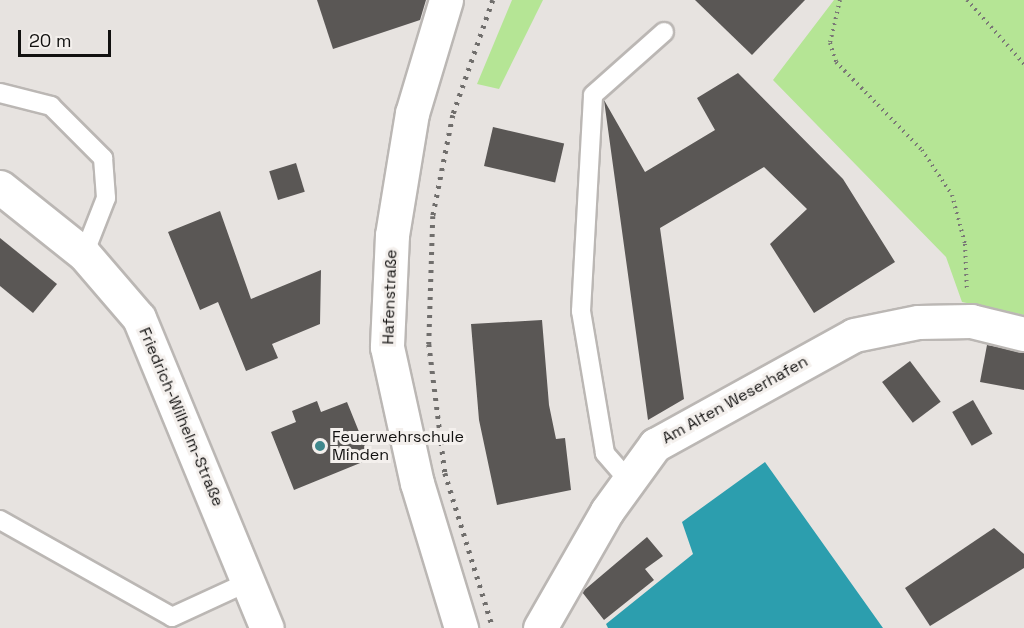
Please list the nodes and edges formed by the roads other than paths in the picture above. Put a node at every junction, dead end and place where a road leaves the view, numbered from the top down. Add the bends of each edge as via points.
1 (446, 0) edge
2 (664, 32) dead end
3 (0, 93) edge
4 (0, 187) edge
5 (84, 254) junction
6 (1024, 334) edge
7 (629, 481) junction
8 (0, 520) edge
9 (248, 582) junction
10 (267, 628) edge
11 (461, 628) edge
12 (540, 628) edge

1 - 11 main road, Hafenstraße via 412,113 392,235 387,347 417,483
2 - 7 lane via 593,95 581,311 605,453
3 - 5 lane via 51,106 103,158 106,198
4 - 5 main road, Friedrich-Wilhelm-Straße
5 - 9 main road, Friedrich-Wilhelm-Straße via 139,318 161,363
6 - 7 main road, Am Alten Weserhafen via 971,321 918,322 854,334 655,444
7 - 12 main road, Am Alten Weserhafen
8 - 9 lane via 172,617
9 - 10 main road, Friedrich-Wilhelm-Straße

